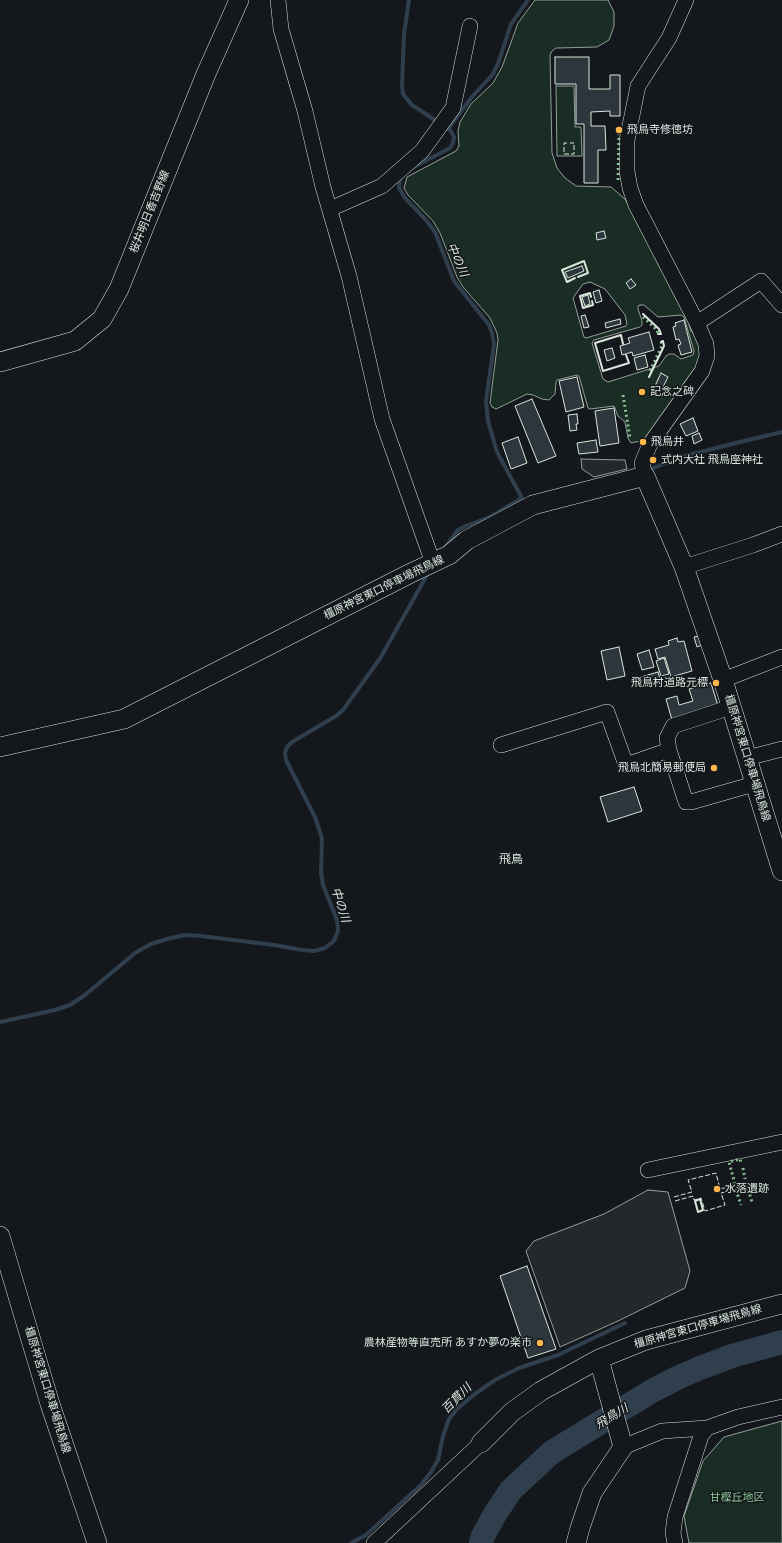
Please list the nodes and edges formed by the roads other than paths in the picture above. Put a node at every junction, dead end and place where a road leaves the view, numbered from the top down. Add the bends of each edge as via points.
1 (239, 0) edge
2 (278, 0) edge
3 (686, 0) edge
4 (470, 26) dead end
5 (330, 209) junction
6 (782, 305) edge
7 (697, 323) junction
8 (0, 362) edge
9 (645, 476) junction
10 (782, 534) edge
11 (434, 563) junction
12 (684, 567) junction
13 (782, 657) edge
14 (723, 680) junction
15 (731, 707) junction
16 (501, 745) dead end
17 (0, 747) edge
18 (782, 749) edge
19 (669, 750) junction
20 (747, 758) junction
21 (754, 784) junction
22 (778, 845) edge
23 (782, 871) edge
24 (782, 1142) edge
25 (648, 1170) dead end
26 (0, 1236) edge
27 (782, 1304) edge
28 (599, 1359) junction
29 (782, 1408) edge
30 (707, 1428) junction
31 (622, 1442) junction
32 (481, 1443) joint
33 (97, 1543) edge
34 (374, 1543) edge
35 (576, 1543) edge
36 (675, 1543) edge

1 - 8 main road, 桜井明日香吉野線 via 206,74 119,289 102,319 75,341
2 - 5 street via 281,29 306,111
3 - 7 street via 669,38 638,86 627,140 627,171 636,205
4 - 5 street via 453,108 436,132 422,150 382,186
5 - 11 street via 351,284 382,420
6 - 7 street via 761,282
7 - 9 street via 706,344 707,356 702,371 650,444 642,463
9 - 11 main road, 橿原神宮東口停車場飛鳥線 via 534,504 467,540 449,555
9 - 12 main road, 橿原神宮東口停車場飛鳥線
10 - 12 street
11 - 17 main road, 橿原神宮東口停車場飛鳥線 via 124,719
12 - 14 main road, 橿原神宮東口停車場飛鳥線
13 - 14 street
14 - 15 main road, 橿原神宮東口停車場飛鳥線
15 - 19 street via 673,726 667,738
15 - 20 main road, 橿原神宮東口停車場飛鳥線
16 - 19 street via 607,712 626,765
18 - 20 street
19 - 21 street via 686,802
20 - 21 main road, 橿原神宮東口停車場飛鳥線
21 - 22 main road, 橿原神宮東口停車場飛鳥線
22 - 23 main road, 橿原神宮東口停車場飛鳥線
24 - 25 street
26 - 33 main road, 橿原神宮東口停車場飛鳥線 via 50,1404
27 - 28 main road, 橿原神宮東口停車場飛鳥線 via 646,1340
28 - 31 main road
28 - 32 main road, 橿原神宮東口停車場飛鳥線 via 541,1391 512,1412
29 - 30 street via 738,1417
30 - 31 street via 662,1431
30 - 36 street via 701,1436 675,1517
31 - 35 main road via 592,1493
32 - 34 street

